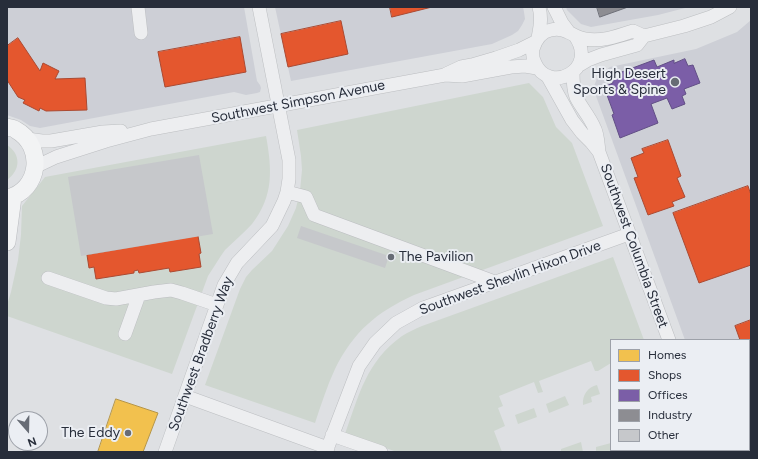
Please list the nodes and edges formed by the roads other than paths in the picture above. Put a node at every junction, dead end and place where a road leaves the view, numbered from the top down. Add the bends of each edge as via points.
1 (138, 7) edge
2 (260, 7) edge
3 (539, 7) edge
4 (554, 7) edge
5 (730, 7) edge
6 (709, 12) edge
7 (141, 33) dead end
8 (571, 34) junction
9 (644, 36) junction
10 (537, 40) junction
11 (537, 68) junction
12 (575, 69) junction
13 (445, 75) junction
14 (548, 77) junction
15 (278, 106) junction
16 (7, 127) edge
17 (151, 129) junction
18 (27, 139) junction
19 (599, 152) junction
20 (35, 167) junction
21 (287, 192) junction
22 (10, 198) edge
23 (630, 234) junction
24 (7, 242) edge
25 (48, 278) dead end
26 (495, 282) junction
27 (139, 295) junction
28 (217, 305) junction
29 (125, 334) dead end
30 (669, 339) edge
31 (185, 396) junction
32 (332, 435) junction
33 (327, 450) edge
34 (165, 452) edge
35 (381, 452) edge

1 - 7 street
2 - 15 street, Southwest Bradberry Way
3 - 10 street via 541,27
4 - 8 street
5 - 6 street
6 - 9 street via 684,26
8 - 9 street via 598,40 633,31
8 - 10 street via 561,29 552,29
8 - 12 street via 582,50 581,59
9 - 12 street via 637,45 588,60
10 - 11 street via 532,52
10 - 13 street, Southwest Simpson Avenue via 519,50 461,67
11 - 13 street, Southwest Simpson Avenue via 511,67 462,76
11 - 14 street
12 - 14 street via 566,76
12 - 19 street, Southwest Columbia Street via 574,92 596,129
13 - 15 street, Southwest Simpson Avenue
14 - 19 street, Southwest Columbia Street via 572,120
15 - 17 street, Southwest Simpson Avenue
15 - 21 street, Southwest Bradberry Way via 289,160
16 - 18 main road via 16,129
17 - 18 street, Southwest Simpson Avenue via 104,132 51,141
17 - 20 street, Southwest Simpson Avenue via 56,157
18 - 20 main road via 34,152
19 - 23 street, Southwest Columbia Street
20 - 22 main road via 32,179 24,190
21 - 26 street via 306,197 314,215
21 - 28 street, Southwest Bradberry Way via 272,226 237,263 224,285
22 - 24 main road
23 - 26 street, Southwest Shevlin Hixon Drive
23 - 30 street, Southwest Columbia Street
25 - 27 street via 106,298
26 - 32 street, Southwest Shevlin Hixon Drive via 423,308 396,323 375,343 359,366
27 - 28 street via 171,290
27 - 29 street
28 - 31 street, Southwest Bradberry Way
31 - 33 street
31 - 34 street, Southwest Bradberry Way
32 - 33 street, Southwest Shevlin Hixon Drive
32 - 35 street

